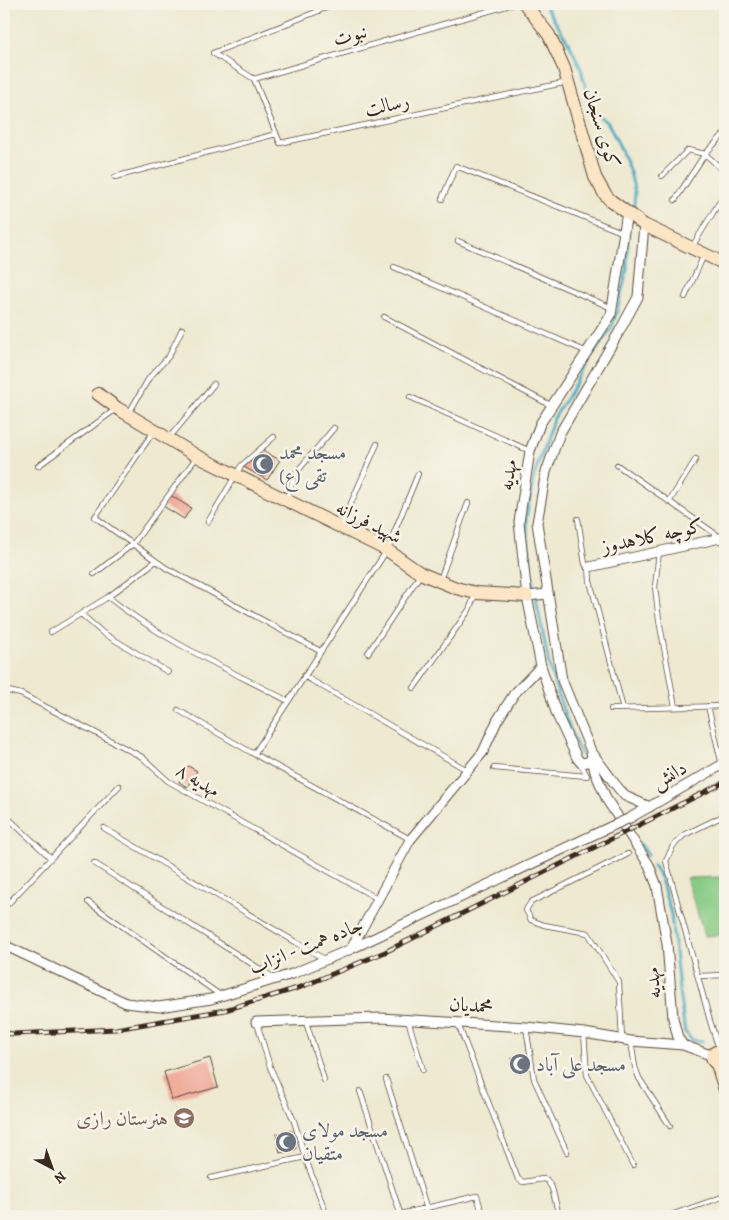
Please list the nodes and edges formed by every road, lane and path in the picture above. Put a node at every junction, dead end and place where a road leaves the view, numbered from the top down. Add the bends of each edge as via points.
1 (336, 4) edge
2 (509, 4) edge
3 (525, 4) edge
4 (254, 79) junction
5 (568, 82) junction
6 (725, 133) edge
7 (276, 134) junction
8 (705, 154) junction
9 (725, 172) edge
10 (662, 176) dead end
11 (115, 177) dead end
12 (725, 193) edge
13 (442, 199) dead end
14 (675, 200) dead end
15 (629, 214) junction
16 (644, 225) junction
17 (624, 233) junction
18 (458, 241) dead end
19 (691, 248) junction
20 (705, 254) junction
21 (725, 264) edge
22 (394, 266) dead end
23 (685, 297) dead end
24 (612, 308) junction
25 (384, 317) dead end
26 (182, 329) dead end
27 (587, 352) junction
28 (214, 384) dead end
29 (98, 394) dead end
30 (410, 397) dead end
31 (552, 406) junction
32 (117, 408) junction
33 (128, 415) junction
34 (334, 428) dead end
35 (154, 430) junction
36 (274, 437) dead end
37 (168, 439) junction
38 (377, 444) dead end
39 (530, 451) junction
40 (197, 456) junction
41 (696, 458) dead end
42 (617, 465) dead end
43 (38, 466) dead end
44 (418, 474) dead end
45 (236, 476) junction
46 (286, 500) junction
47 (669, 502) junction
48 (468, 503) dead end
49 (578, 519) dead end
50 (208, 522) dead end
51 (340, 528) junction
52 (723, 538) edge
53 (133, 544) junction
54 (387, 550) junction
55 (659, 552) junction
56 (156, 561) junction
57 (589, 567) junction
58 (420, 573) junction
59 (94, 574) dead end
60 (725, 577) edge
61 (439, 581) junction
62 (476, 594) junction
63 (548, 594) junction
64 (108, 596) junction
65 (527, 596) junction
66 (81, 614) junction
67 (725, 626) edge
68 (51, 632) dead end
69 (320, 651) junction
70 (368, 653) dead end
71 (541, 666) junction
72 (168, 672) dead end
73 (304, 676) junction
74 (414, 688) dead end
75 (4, 690) edge
76 (288, 701) junction
77 (708, 706) junction
78 (725, 706) edge
79 (675, 707) junction
80 (611, 709) dead end
81 (623, 709) junction
82 (178, 710) dead end
83 (254, 754) junction
84 (592, 754) junction
85 (577, 758) junction
86 (724, 764) edge
87 (494, 768) dead end
88 (467, 770) junction
89 (119, 786) dead end
90 (650, 807) junction
91 (725, 815) edge
92 (8, 818) dead end
93 (612, 826) joint
94 (104, 828) dead end
95 (410, 840) junction
96 (628, 854) dead end
97 (51, 858) junction
98 (94, 862) dead end
99 (378, 900) junction
100 (88, 902) dead end
101 (4, 908) edge
102 (4, 945) edge
103 (351, 949) junction
104 (325, 960) junction
105 (725, 975) edge
106 (698, 976) junction
107 (276, 979) junction
108 (222, 996) junction
109 (408, 1020) junction
110 (256, 1022) joint
111 (306, 1022) junction
112 (458, 1023) junction
113 (526, 1028) junction
114 (584, 1033) junction
115 (622, 1039) junction
116 (631, 1041) junction
117 (683, 1045) junction
118 (722, 1059) edge
119 (423, 1070) dead end
120 (386, 1078) dead end
121 (324, 1080) dead end
122 (725, 1090) edge
123 (360, 1091) dead end
124 (670, 1126) dead end
125 (567, 1152) dead end
126 (305, 1157) junction
127 (633, 1166) dead end
128 (211, 1178) dead end
129 (725, 1196) edge
130 (426, 1209) junction
131 (327, 1216) edge
132 (392, 1216) edge
133 (401, 1216) edge
134 (428, 1216) edge
135 (483, 1216) edge
136 (559, 1216) edge
137 (668, 1216) edge

1 - 4 lane via 213,53
2 - 4 lane, نبوت
3 - 5 street, کوی سنجان via 549,35
4 - 7 lane
5 - 7 lane, رسالت via 280,143
5 - 15 street, کوی سنجان via 595,177 610,200
6 - 8 lane
7 - 11 lane
8 - 9 lane
8 - 10 lane via 688,150
8 - 14 lane
12 - 19 lane
13 - 17 lane via 456,166
15 - 16 street, کوی سنجان
15 - 17 street, مهدیه
16 - 19 street, کوی سنجان
16 - 63 street via 638,297 560,433 546,472 537,523
17 - 24 street, مهدیه
18 - 24 lane
19 - 20 street, کوی سنجان
20 - 21 street, کوی سنجان
20 - 23 lane
22 - 27 lane
24 - 27 street, مهدیه
25 - 31 lane
26 - 33 lane via 169,356 149,378
27 - 31 street, مهدیه
28 - 37 lane
29 - 32 street, شهید فرزانه
30 - 39 lane
31 - 39 street, مهدیه via 540,424
32 - 33 street, شهید فرزانه
32 - 43 lane
33 - 35 street, شهید فرزانه
34 - 46 lane via 295,474
35 - 37 street, شهید فرزانه
35 - 53 lane via 94,517
36 - 45 lane via 241,466
37 - 40 street, شهید فرزانه
38 - 51 lane
39 - 65 street, مهدیه via 519,522
40 - 45 street, شهید فرزانه
40 - 53 lane
41 - 47 lane
42 - 47 lane, کوچه کلاهدوز
44 - 54 lane
45 - 46 street, شهید فرزانه
45 - 50 lane
46 - 51 street, شهید فرزانه
47 - 52 lane, کوچه کلاهدوز
48 - 61 lane
49 - 57 lane via 585,564
51 - 54 street, شهید فرزانه
52 - 55 street, کوچه کلاهدوز
53 - 56 lane
53 - 59 lane
54 - 58 street, شهید فرزانه
54 - 69 lane
55 - 57 street, کوچه کلاهدوز
55 - 79 lane via 655,587
56 - 64 lane
56 - 69 lane
57 - 81 lane
58 - 61 street, شهید فرزانه
58 - 70 lane
60 - 67 lane via 722,583
61 - 62 street, شهید فرزانه
62 - 65 street, شهید فرزانه
62 - 74 lane via 469,610
63 - 65 street
63 - 84 street via 562,680
64 - 66 lane
64 - 76 lane via 177,642
65 - 71 street, مهدیه
66 - 68 lane
66 - 72 lane via 103,633
69 - 73 lane
71 - 85 street, مهدیه via 557,715
71 - 88 street via 514,694 483,752
73 - 76 lane
73 - 88 lane
75 - 99 lane, مهدیه ۸ via 21,694 142,757 168,781
76 - 83 lane
77 - 78 lane
77 - 79 lane
77 - 86 lane
79 - 81 lane
80 - 81 lane
82 - 83 lane
83 - 95 lane
84 - 85 street via 584,763
84 - 90 street via 625,796
84 - 117 street, مهدیه via 595,772 607,800 649,865 656,886 668,944 673,1018
85 - 87 lane via 587,776
86 - 90 street, دانش
88 - 95 street
89 - 97 lane
90 - 93 street, دانش, bridge
91 - 106 lane via 684,835 666,860
92 - 97 lane
93 - 103 street, جاده همت - انزاب
94 - 104 lane
95 - 99 street
96 - 115 lane via 531,902 526,910 531,920 544,925 588,933 619,982
97 - 101 lane
98 - 107 lane
99 - 103 street
100 - 108 lane
102 - 108 street, جاده همت - انزاب via 126,1003 159,1007
103 - 104 street, جاده همت - انزاب
104 - 107 street, جاده همت - انزاب
105 - 106 lane
106 - 118 lane
107 - 108 street, جاده همت - انزاب
109 - 111 street, محمدیان via 380,1018
109 - 112 street, محمدیان
109 - 119 lane
110 - 111 street, محمدیان
110 - 126 lane
111 - 121 lane
112 - 113 street, محمدیان
112 - 136 lane via 518,1179 523,1182 547,1180
113 - 114 street, محمدیان
113 - 125 lane via 534,1079
114 - 115 street, محمدیان
114 - 127 lane via 588,1075
115 - 116 street, محمدیان
116 - 117 street, محمدیان
116 - 124 lane via 639,1078
117 - 118 street
118 - 122 street
120 - 130 lane
123 - 133 lane
126 - 128 lane
126 - 131 lane
129 - 137 lane
130 - 133 lane
130 - 134 lane
130 - 135 lane via 477,1196
132 - 133 lane

